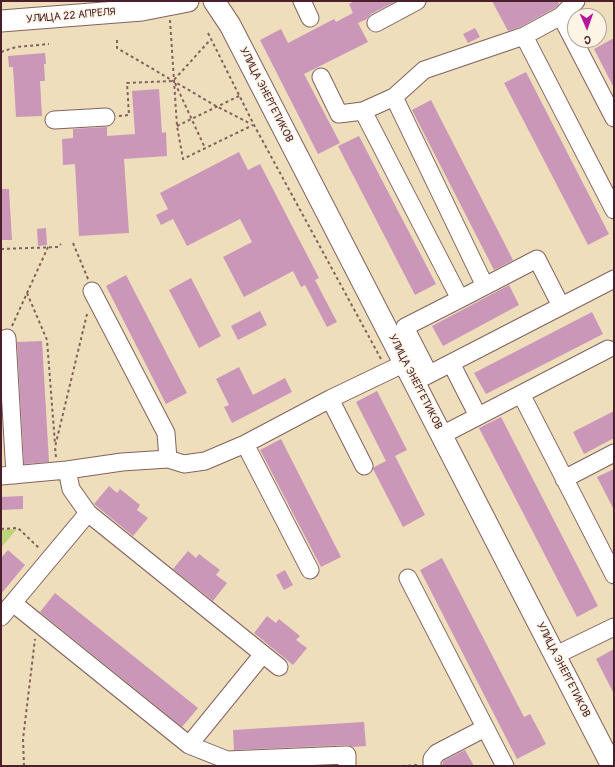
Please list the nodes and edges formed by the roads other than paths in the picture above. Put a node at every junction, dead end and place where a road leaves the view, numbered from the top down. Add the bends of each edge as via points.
1 (188, 1) edge
2 (214, 1) edge
3 (302, 1) edge
4 (417, 1) edge
5 (575, 1) edge
6 (561, 16) junction
7 (310, 18) dead end
8 (1, 21) edge
9 (376, 23) dead end
10 (524, 36) junction
11 (321, 77) dead end
12 (394, 97) junction
13 (363, 111) junction
14 (106, 117) road end
15 (614, 118) edge
16 (54, 120) dead end
17 (614, 210) edge
18 (614, 279) edge
19 (485, 286) junction
20 (92, 291) road end
21 (460, 299) junction
22 (561, 306) junction
23 (7, 338) road end
24 (608, 350) dead end
25 (451, 363) junction
26 (396, 367) junction
27 (422, 378) junction
28 (521, 394) junction
29 (330, 399) junction
30 (478, 416) junction
31 (442, 435) junction
32 (245, 444) junction
33 (614, 453) edge
34 (168, 459) junction
35 (364, 466) dead end
36 (61, 470) junction
37 (8, 476) edge
38 (564, 479) junction
39 (88, 513) junction
40 (310, 570) dead end
41 (614, 575) edge
42 (408, 578) dead end
43 (13, 603) junction
44 (1, 618) edge
45 (614, 627) edge
46 (263, 654) junction
47 (556, 655) junction
48 (279, 667) dead end
49 (485, 728) junction
50 (189, 745) junction
51 (348, 766) edge
52 (432, 766) edge
53 (505, 766) edge
54 (612, 766) edge

1 - 8 main road, УЛИЦА 22 АПРЕЛЯ via 142,10
2 - 26 main road, УЛИЦА ЭНЕРГЕТИКОВ via 230,25
3 - 7 street
4 - 9 street
5 - 6 street
6 - 10 street
6 - 15 street
10 - 12 street via 424,70
10 - 17 street
11 - 13 street via 340,114
12 - 13 street
12 - 19 street
13 - 21 street
14 - 16 street
18 - 22 street
19 - 21 street
19 - 22 street via 537,259
20 - 34 street via 166,433
21 - 27 street via 405,327
22 - 25 street
23 - 37 street
24 - 28 street
25 - 27 street
25 - 30 street
26 - 27 main road, УЛИЦА ЭНЕРГЕТИКОВ
26 - 29 street
27 - 31 main road, УЛИЦА ЭНЕРГЕТИКОВ
28 - 30 street
28 - 38 street
29 - 32 street
29 - 35 street
30 - 31 street
31 - 47 main road, УЛИЦА ЭНЕРГЕТИКОВ
32 - 34 street via 206,462 184,464
32 - 40 street
33 - 38 street
34 - 36 street
36 - 37 street
36 - 39 street
38 - 41 street
39 - 43 street
39 - 46 street
42 - 49 street
43 - 44 street
43 - 50 street
45 - 47 street
46 - 48 street
46 - 50 street
47 - 54 main road, УЛИЦА ЭНЕРГЕТИКОВ
49 - 52 street via 437,753 432,759
49 - 53 street
50 - 51 street via 227,760 347,755

